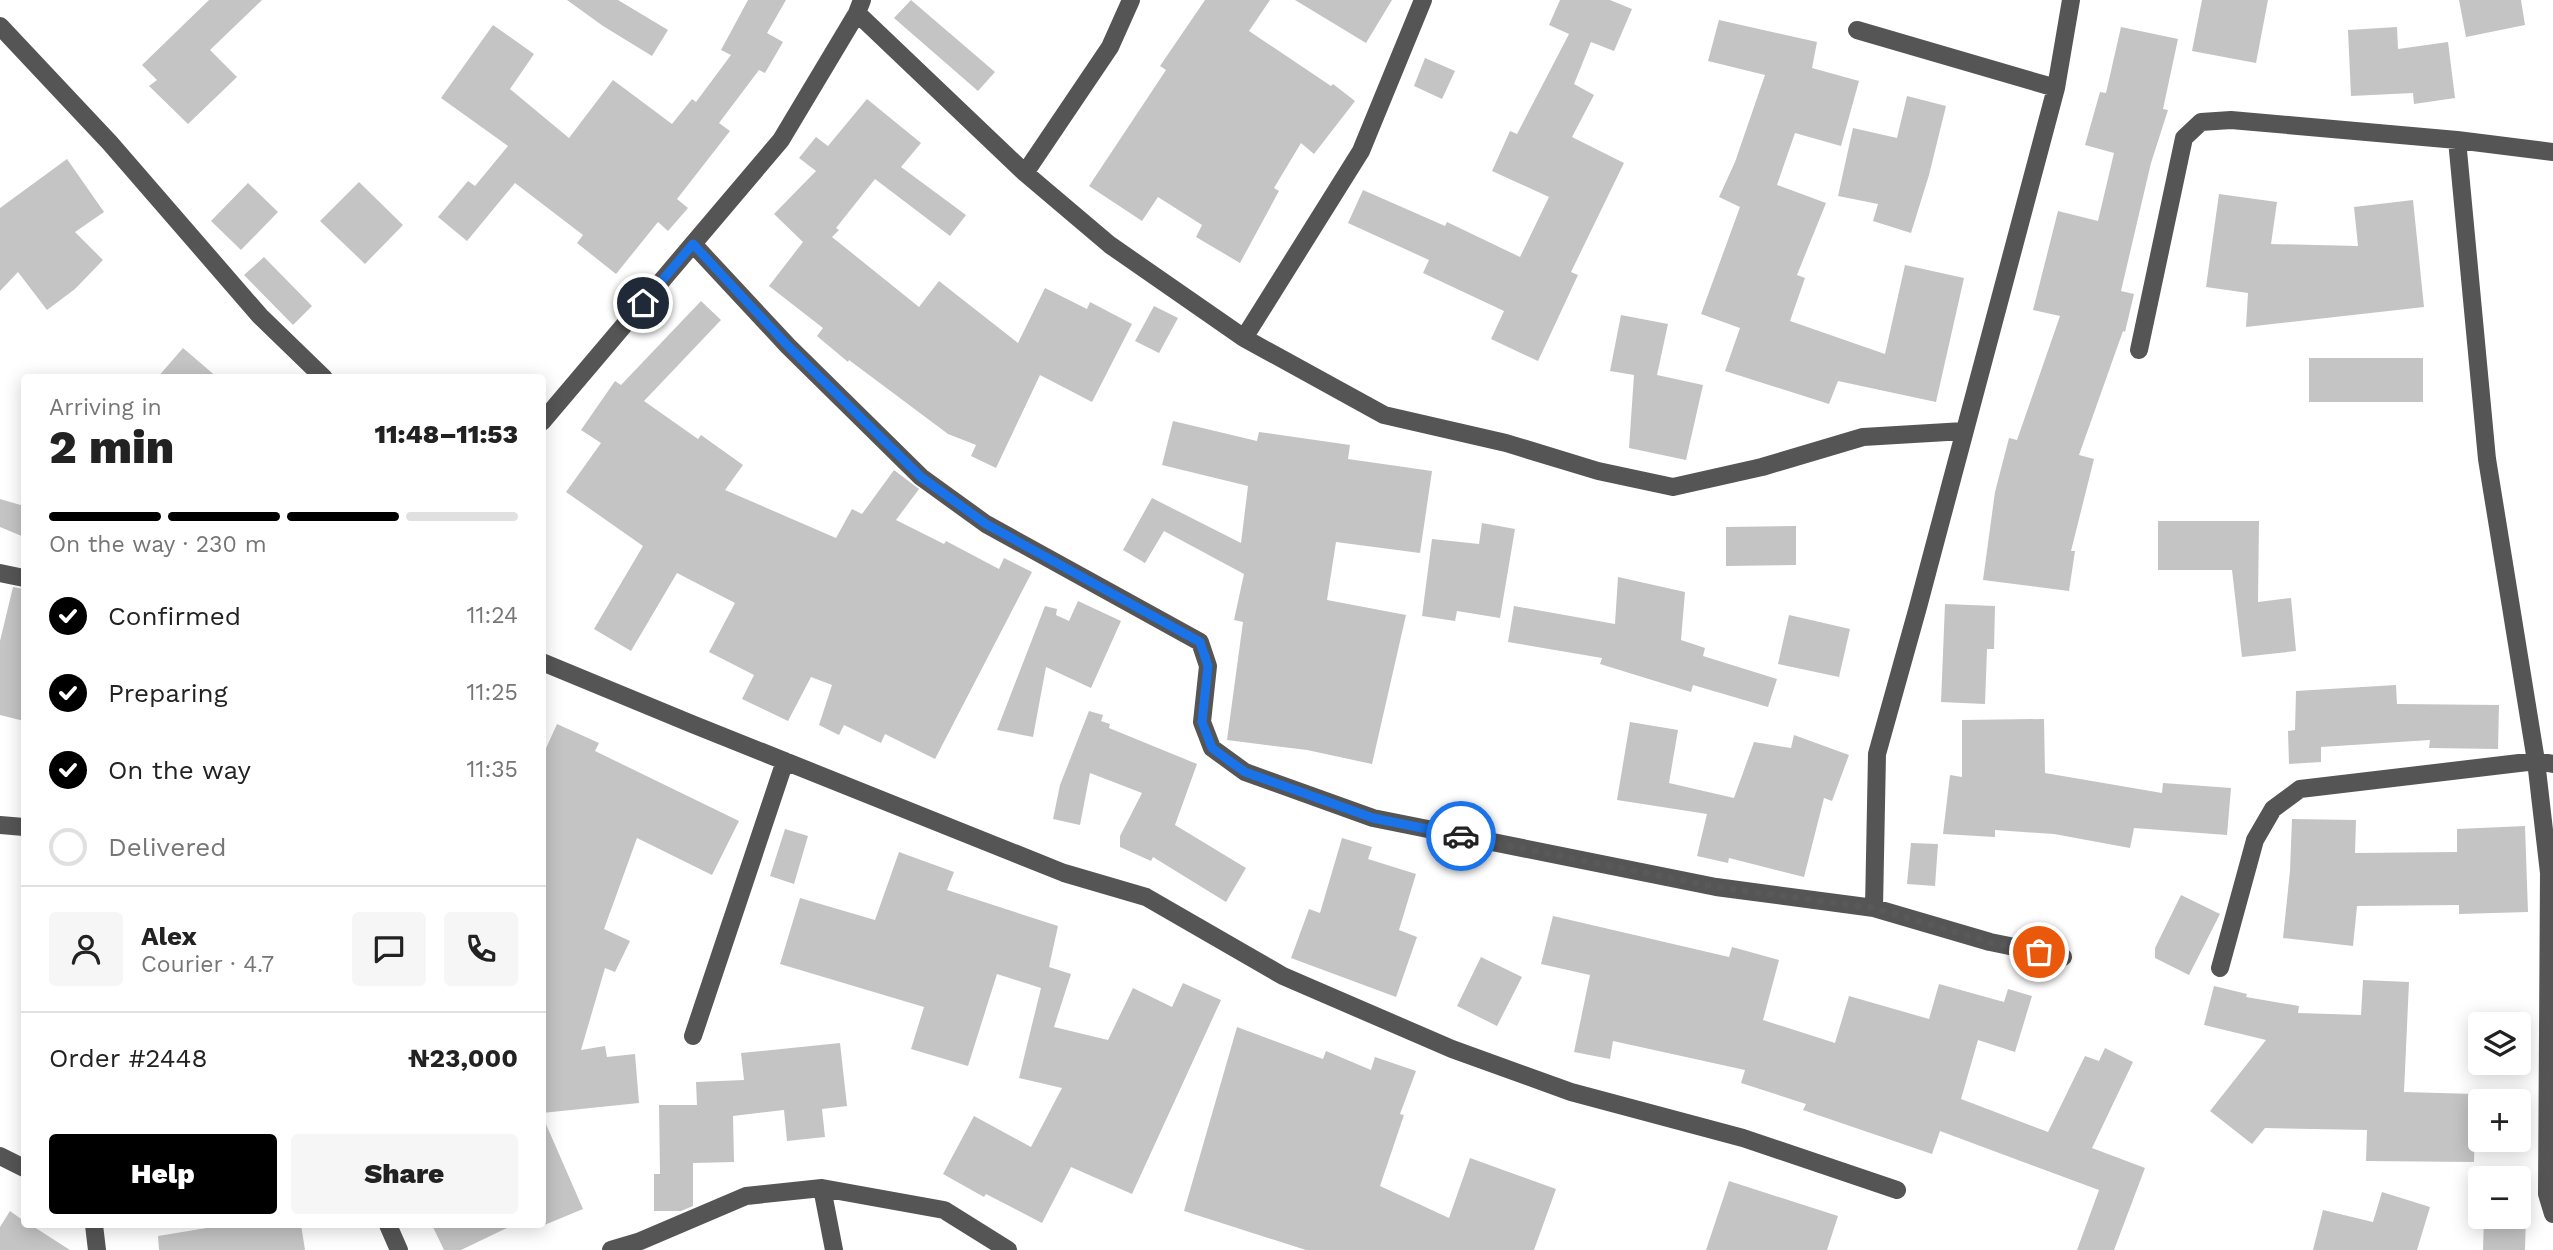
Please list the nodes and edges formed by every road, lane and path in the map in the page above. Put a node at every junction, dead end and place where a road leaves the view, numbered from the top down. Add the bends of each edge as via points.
1 (1131, 0) edge
2 (1423, 0) edge
3 (2071, 0) edge
4 (860, 7) edge
5 (0, 26) edge
6 (1857, 30) dead end
7 (2056, 88) junction
8 (2457, 140) junction
9 (2553, 152) edge
10 (1025, 173) junction
11 (693, 244) junction
12 (1244, 338) junction
13 (2139, 350) dead end
14 (320, 374) edge
15 (546, 417) edge
16 (1964, 431) junction
17 (0, 573) edge
18 (21, 577) edge
19 (546, 664) edge
20 (785, 761) junction
21 (2544, 763) edge
22 (0, 825) edge
23 (21, 827) edge
24 (1874, 908) junction
25 (2063, 957) dead end
26 (2220, 968) dead end
27 (693, 1036) dead end
28 (0, 1156) edge
29 (21, 1166) edge
30 (822, 1188) junction
31 (1897, 1190) dead end
32 (2553, 1214) edge
33 (94, 1228) edge
34 (389, 1228) edge
35 (97, 1250) edge
36 (399, 1250) edge
37 (611, 1250) edge
38 (834, 1250) edge
39 (1007, 1250) edge

1 - 10 street via 1110,47
2 - 12 street via 1361,151
3 - 7 street
4 - 10 street
4 - 11 street via 780,140
5 - 14 street via 110,143 260,316
6 - 7 street
7 - 16 street
8 - 9 street
8 - 13 street via 2231,120 2201,122 2184,138
8 - 21 street via 2487,459
10 - 12 street via 1110,245
11 - 15 street
11 - 24 street via 921,477 986,524 1200,642 1208,666 1202,722 1212,748 1245,772 1373,818 1716,887
12 - 16 street via 1384,415 1673,487 1863,437
16 - 24 street via 1877,754
17 - 18 street
19 - 20 street
20 - 27 street
20 - 31 street via 1064,873 1146,897 1283,976 1452,1048 1571,1092 1743,1138
21 - 26 street via 2300,789 2273,809 2255,840
21 - 32 street via 2549,873 2547,1194
22 - 23 street
24 - 25 street via 1990,942
28 - 29 street
30 - 37 street via 746,1196
30 - 38 street
30 - 39 street via 944,1210
33 - 35 street
34 - 36 street

